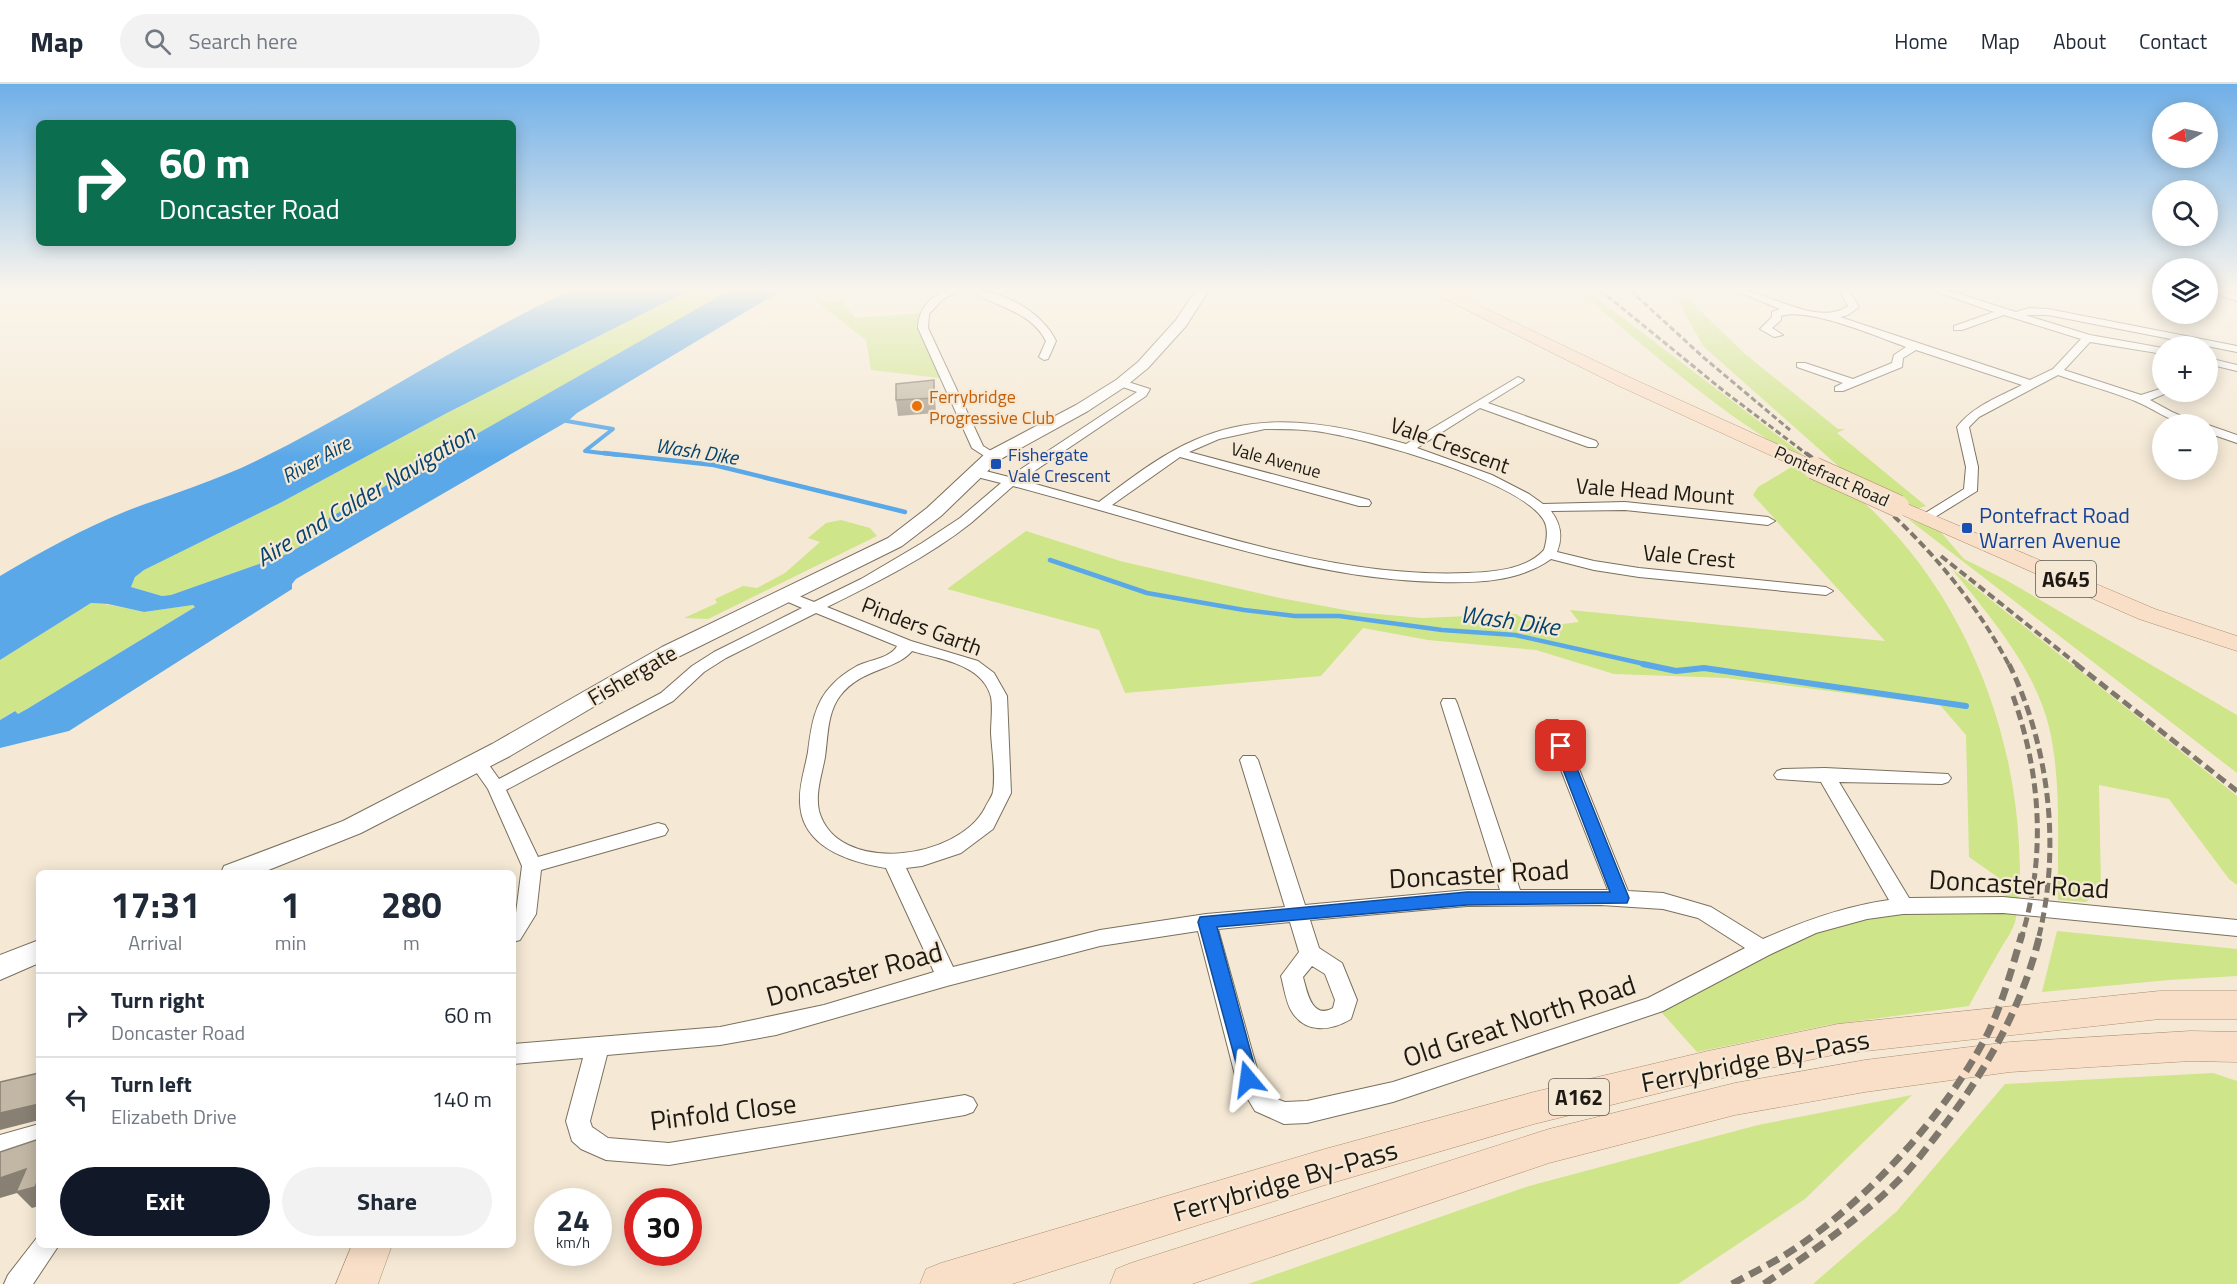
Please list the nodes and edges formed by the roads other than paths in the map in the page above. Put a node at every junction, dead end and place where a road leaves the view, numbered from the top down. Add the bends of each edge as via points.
1 (931, 346) edge
2 (1049, 346) edge
3 (1160, 346) edge
4 (1550, 346) edge
5 (1910, 346) edge
6 (2080, 346) edge
7 (2134, 346) edge
8 (2222, 346) edge
9 (1913, 347) junction
10 (2152, 349) edge
11 (2237, 349) edge
12 (1044, 357) dead end
13 (2218, 363) edge
14 (1802, 365) dead end
15 (2237, 368) edge
16 (2057, 371) junction
17 (1518, 380) dead end
18 (1853, 383) junction
19 (1121, 384) junction
20 (2030, 384) junction
21 (1839, 389) dead end
22 (2152, 395) edge
23 (2141, 399) junction
24 (1479, 404) junction
25 (2168, 414) edge
26 (2218, 432) edge
27 (2237, 439) edge
28 (1592, 444) dead end
29 (1407, 449) junction
30 (1001, 451) junction
31 (1178, 453) junction
32 (974, 472) junction
33 (1010, 482) junction
34 (1364, 503) dead end
35 (1101, 507) junction
36 (1539, 508) junction
37 (1927, 518) junction
38 (1768, 521) dead end
39 (1549, 554) junction
40 (1826, 591) dead end
41 (784, 595) junction
42 (814, 609) junction
43 (905, 644) junction
44 (2237, 644) edge
45 (943, 656) junction
46 (886, 661) junction
47 (1449, 703) dead end
48 (1552, 724) dead end
49 (1249, 760) dead end
50 (478, 762) junction
51 (1825, 774) junction
52 (1783, 775) dead end
53 (1942, 778) dead end
54 (496, 788) junction
55 (658, 830) dead end
56 (893, 862) junction
57 (532, 867) junction
58 (250, 870) edge
59 (1513, 898) junction
60 (1621, 898) junction
61 (1903, 906) junction
62 (1298, 914) junction
63 (1206, 922) junction
64 (2237, 928) edge
65 (516, 929) edge
66 (1762, 949) junction
67 (36, 952) edge
68 (1310, 953) dead end
69 (0, 968) edge
70 (947, 977) junction
71 (2237, 1005) edge
72 (598, 1046) junction
73 (2237, 1047) edge
74 (516, 1054) edge
75 (965, 1105) dead end
76 (36, 1139) edge
77 (0, 1150) edge
78 (44, 1248) edge
79 (371, 1248) edge
80 (17, 1284) edge
81 (357, 1284) edge
82 (940, 1284) edge
83 (1131, 1284) edge

1 - 30 street via 978,448
2 - 12 street
3 - 19 main road, Fishergate
4 - 37 main road, Pontefract Road / A645, bridge
5 - 9 street
6 - 16 street
7 - 10 street
8 - 11 street
9 - 18 street via 1898,357 1898,365
9 - 20 street
13 - 15 street
14 - 18 street
16 - 20 street
16 - 23 street
17 - 24 street
18 - 21 street
19 - 30 main road, Fishergate
19 - 33 street via 1144,389 1115,413
20 - 37 street via 1975,414 1963,427 1972,467 1970,491
22 - 23 street
23 - 25 street
24 - 28 street
24 - 29 street
26 - 27 street
29 - 31 street, Vale Crescent via 1350,433 1292,424 1239,429
29 - 36 street, Vale Crescent via 1472,470
30 - 32 main road, Fishergate
31 - 34 street, Vale Avenue
31 - 35 street, Vale Crescent
32 - 33 street
32 - 41 main road, Fishergate via 934,512 895,542
33 - 35 street
33 - 42 street via 965,521 927,546
35 - 39 street via 1345,570 1478,577 1530,567
36 - 38 street, Vale Head Mount via 1588,505
36 - 39 street, Vale Crescent via 1555,530
37 - 44 main road, Pontefract Road / A645 via 2147,614
39 - 40 street, Vale Crest via 1660,576
41 - 42 street, Pinders Garth
41 - 50 main road, Fishergate via 660,658
42 - 43 street, Pinders Garth
42 - 54 street via 720,655 667,697
43 - 45 street, Pinders Garth
43 - 46 street via 898,657
45 - 46 street
45 - 56 street, Pinders Garth via 972,664 988,677 999,696 1002,793 986,824 954,848 922,859
46 - 56 street via 848,680 832,695 823,712 810,810 823,838 860,858
47 - 59 street
48 - 60 street
49 - 62 street
50 - 54 street
50 - 58 main road, Fishergate via 352,827
51 - 52 street
51 - 53 street
51 - 61 street
54 - 57 street
55 - 57 street
56 - 70 street
57 - 65 street via 526,914
59 - 60 street, Doncaster Road
59 - 62 street, Doncaster Road via 1467,898
60 - 66 street, Doncaster Road via 1663,901 1704,912
61 - 64 street, Doncaster Road via 2003,905
61 - 66 street, Doncaster Road via 1867,911 1810,927
62 - 63 street, Doncaster Road
62 - 68 street
63 - 66 street, Old Great North Road via 1248,1079 1263,1104 1284,1113 1307,1112 1393,1092 1655,1005
63 - 70 street, Doncaster Road via 1100,938
67 - 69 main road
70 - 72 street, Doncaster Road via 776,1026 720,1036
71 - 82 main road, Ferrybridge By-Pass / A162 via 2160,1005 1838,1039 1708,1066 1534,1108 1325,1167
72 - 74 street, Doncaster Road
72 - 75 street, Pinfold Close via 578,1121 580,1133 606,1149 669,1154
73 - 83 main road, Ferrybridge By-Pass / A162 via 2191,1046 2010,1058 1865,1076 1735,1100 1549,1146
76 - 77 main road
78 - 80 street
79 - 81 main road

